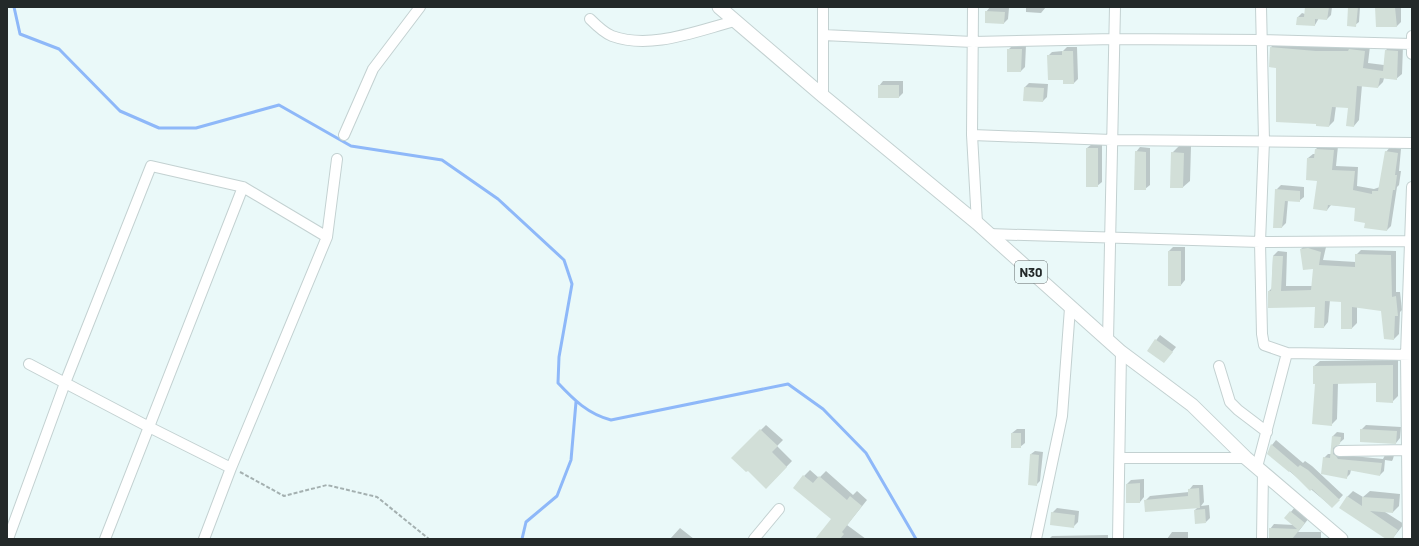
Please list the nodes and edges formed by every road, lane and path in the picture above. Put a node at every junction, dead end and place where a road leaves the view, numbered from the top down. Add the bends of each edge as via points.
1 (420, 7) edge
2 (719, 7) edge
3 (823, 7) edge
4 (973, 7) edge
5 (1115, 7) edge
6 (1261, 7) edge
7 (590, 20) dead end
8 (735, 21) junction
9 (823, 35) junction
10 (1412, 36) edge
11 (1115, 39) junction
12 (1261, 40) junction
13 (973, 42) junction
14 (1412, 44) edge
15 (1412, 54) edge
16 (823, 96) junction
17 (344, 135) dead end
18 (972, 135) junction
19 (1112, 140) junction
20 (1264, 141) junction
21 (1412, 143) edge
22 (337, 159) dead end
23 (1412, 186) edge
24 (243, 187) junction
25 (977, 223) junction
26 (988, 234) junction
27 (327, 237) junction
28 (1110, 238) junction
29 (1411, 241) edge
30 (1260, 242) junction
31 (1070, 308) junction
32 (1108, 340) junction
33 (1121, 352) junction
34 (1287, 353) junction
35 (1409, 355) edge
36 (30, 364) dead end
37 (1219, 366) dead end
38 (65, 383) junction
39 (149, 427) junction
40 (1267, 432) junction
41 (1410, 450) edge
42 (1339, 452) dead end
43 (1120, 458) junction
44 (1246, 458) junction
45 (232, 468) junction
46 (1260, 470) junction
47 (779, 509) dead end
48 (8, 539) edge
49 (105, 539) edge
50 (204, 539) edge
51 (429, 539) edge
52 (754, 539) edge
53 (1036, 539) edge
54 (1118, 539) edge
55 (1262, 539) edge
56 (1341, 539) edge
57 (1408, 539) edge

1 - 17 street via 373,70
2 - 8 main road, N30
3 - 9 street
4 - 13 street
5 - 11 street
6 - 12 street
7 - 8 street via 610,36 637,41 674,37
8 - 16 main road, N30
9 - 13 street
9 - 16 street
10 - 14 street
11 - 12 street
11 - 13 street
11 - 19 street
12 - 14 street
12 - 20 street
13 - 18 street
14 - 15 street
16 - 25 main road, N30
18 - 19 street
18 - 25 street
19 - 20 street
19 - 28 street
20 - 21 street
20 - 30 street
22 - 27 street
23 - 29 street
24 - 27 street
24 - 38 street via 151,166
24 - 39 street
25 - 26 main road, N30
26 - 28 street
26 - 31 main road, N30
27 - 45 street
28 - 30 street
28 - 32 street
29 - 30 street
29 - 35 street
30 - 34 street via 1264,345
31 - 32 main road, N30
31 - 53 street via 1062,416
32 - 33 main road, N30
33 - 43 street
33 - 44 main road, N30 via 1192,405
34 - 35 street
34 - 40 street
35 - 41 street
36 - 38 street
37 - 40 street via 1230,402
38 - 39 street
38 - 48 street
39 - 45 street
39 - 49 street
40 - 46 street
41 - 42 street
41 - 57 street
43 - 44 street
43 - 54 street
44 - 46 main road, N30
45 - 50 street
45 - 51 path via 284,496 327,485 377,497
46 - 55 street
46 - 56 main road, N30
47 - 52 street

